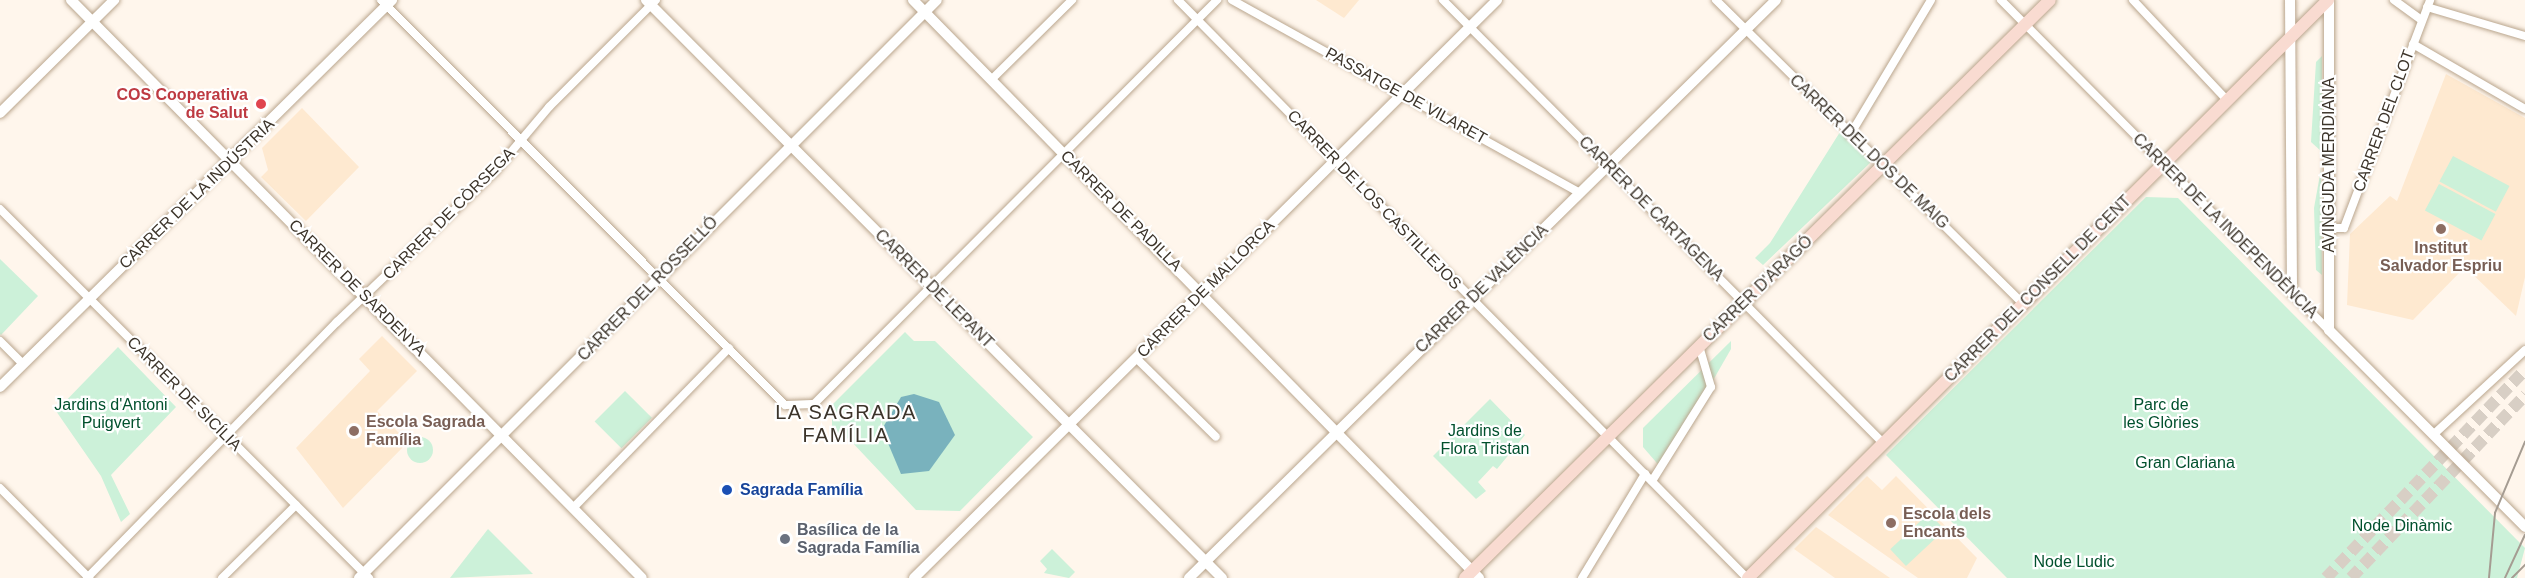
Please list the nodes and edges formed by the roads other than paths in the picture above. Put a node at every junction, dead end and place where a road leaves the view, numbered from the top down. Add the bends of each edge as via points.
1 (71, 0) edge
2 (114, 0) edge
3 (913, 0) edge
4 (938, 0) edge
5 (1072, 0) edge
6 (1178, 0) edge
7 (1217, 0) edge
8 (1232, 0) edge
9 (1443, 0) edge
10 (1497, 0) edge
11 (1716, 0) edge
12 (1776, 0) edge
13 (1931, 0) edge
14 (2001, 0) edge
15 (2050, 0) edge
16 (2133, 0) edge
17 (2290, 0) edge
18 (2328, 0) edge
19 (2394, 0) edge
20 (386, 2) edge
21 (651, 2) edge
22 (2428, 4) edge
23 (925, 12) junction
24 (1197, 20) junction
25 (2422, 20) junction
26 (92, 21) junction
27 (2025, 24) junction
28 (1470, 27) junction
29 (1746, 29) junction
30 (2290, 36) junction
31 (2525, 36) edge
32 (2413, 44) junction
33 (992, 80) junction
34 (1403, 94) junction
35 (2227, 100) junction
36 (2525, 109) edge
37 (0, 113) edge
38 (1850, 135) junction
39 (522, 137) junction
40 (790, 146) junction
41 (1064, 154) junction
42 (231, 161) junction
43 (1335, 162) junction
44 (2163, 164) junction
45 (1608, 165) junction
46 (1884, 166) junction
47 (1580, 193) junction
48 (0, 209) edge
49 (2330, 228) junction
50 (660, 278) junction
51 (931, 287) junction
52 (2292, 293) junction
53 (1202, 294) junction
54 (365, 296) junction
55 (90, 299) junction
56 (1471, 299) junction
57 (1744, 302) junction
58 (2023, 304) junction
59 (2329, 330) junction
60 (0, 341) edge
61 (2525, 342) edge
62 (1699, 346) junction
63 (729, 348) junction
64 (2524, 351) edge
65 (1136, 358) junction
66 (23, 364) junction
67 (0, 387) edge
68 (1068, 425) junction
69 (1336, 431) junction
70 (2433, 435) junction
71 (504, 436) junction
72 (1216, 437) dead end
73 (228, 438) junction
74 (1608, 438) junction
75 (1884, 444) junction
76 (1649, 478) junction
77 (0, 488) edge
78 (296, 505) junction
79 (574, 507) junction
80 (2520, 517) edge
81 (2525, 527) edge
82 (1206, 562) junction
83 (364, 576) edge
84 (1472, 576) edge
85 (640, 577) edge
86 (88, 578) edge
87 (222, 578) edge
88 (914, 578) edge
89 (1189, 578) edge
90 (1222, 578) edge
91 (1582, 578) edge
92 (1748, 578) edge

1 - 26 main road, CARRER DE SARDENYA
2 - 26 main road
3 - 23 main road, CARRER DE PADILLA
4 - 23 main road, CARRER DEL ROSSELLÓ
5 - 33 street
6 - 24 street, CARRER DE LOS CASTILLEJOS
7 - 24 street
8 - 34 street, PASSATGE DE VILARET
9 - 28 street, CARRER DE CARTAGENA
10 - 28 main road, CARRER DE MALLORCA
11 - 29 street, CARRER DEL DOS DE MAIG
12 - 29 main road, CARRER DE VALÈNCIA
13 - 38 street
14 - 27 street, CARRER DE LA INDEPENDÈNCIA
15 - 27 main road, CARRER D'ARAGÓ
16 - 35 street
17 - 30 main road
18 - 30 main road, CARRER DEL CONSELL DE CENT
18 - 49 main road, AVINGUDA MERIDIANA
19 - 25 street
20 - 39 street
20 - 42 main road, CARRER DE LA INDÚSTRIA
21 - 39 street, CARRER DE CÒRSEGA
21 - 40 main road, CARRER DE LEPANT
22 - 25 street, CARRER DEL CLOT
22 - 31 street
23 - 33 main road, CARRER DE PADILLA
23 - 40 main road, CARRER DEL ROSSELLÓ
24 - 41 street
24 - 43 street, CARRER DE LOS CASTILLEJOS
25 - 32 street, CARRER DEL CLOT
26 - 37 main road
26 - 42 main road, CARRER DE SARDENYA
27 - 44 street, CARRER DE LA INDEPENDÈNCIA
27 - 46 main road, CARRER D'ARAGÓ
28 - 34 main road, CARRER DE MALLORCA
28 - 45 street, CARRER DE CARTAGENA
29 - 38 street, CARRER DEL DOS DE MAIG
29 - 45 main road, CARRER DE VALÈNCIA
30 - 35 main road, CARRER DEL CONSELL DE CENT
30 - 52 main road
32 - 36 street
32 - 49 street, CARRER DEL CLOT via 2344,228
33 - 41 main road, CARRER DE PADILLA
34 - 43 main road, CARRER DE MALLORCA
34 - 47 street, PASSATGE DE VILARET
35 - 44 main road, CARRER DEL CONSELL DE CENT
38 - 46 street, CARRER DEL DOS DE MAIG
39 - 50 street
39 - 54 street, CARRER DE CÒRSEGA via 495,171
40 - 50 main road, CARRER DEL ROSSELLÓ
40 - 51 main road, CARRER DE LEPANT
41 - 51 street
41 - 53 main road, CARRER DE PADILLA
42 - 54 main road, CARRER DE SARDENYA
42 - 55 main road, CARRER DE LA INDÚSTRIA
43 - 53 main road, CARRER DE MALLORCA
43 - 56 street, CARRER DE LOS CASTILLEJOS
44 - 52 street, CARRER DE LA INDEPENDÈNCIA
44 - 58 main road, CARRER DEL CONSELL DE CENT
45 - 47 main road, CARRER DE VALÈNCIA
45 - 57 street, CARRER DE CARTAGENA
46 - 57 main road, CARRER D'ARAGÓ
46 - 58 street, CARRER DEL DOS DE MAIG
47 - 56 main road, CARRER DE VALÈNCIA
48 - 55 street, CARRER DE SICÍLIA
49 - 59 main road, AVINGUDA MERIDIANA
50 - 63 street
50 - 71 main road, CARRER DEL ROSSELLÓ
51 - 63 street via 814,404 785,405
51 - 68 main road, CARRER DE LEPANT
52 - 59 street, CARRER DE LA INDEPENDÈNCIA
53 - 65 main road, CARRER DE MALLORCA
53 - 69 main road, CARRER DE PADILLA
54 - 71 main road, CARRER DE SARDENYA
54 - 73 street, CARRER DE CÒRSEGA
55 - 66 main road, CARRER DE LA INDÚSTRIA
55 - 73 street, CARRER DE SICÍLIA
56 - 69 main road, CARRER DE VALÈNCIA
56 - 74 street, CARRER DE LOS CASTILLEJOS
57 - 62 main road, CARRER D'ARAGÓ
57 - 75 street, CARRER DE CARTAGENA
58 - 75 main road, CARRER DEL CONSELL DE CENT
59 - 70 main road, CARRER DE LA INDEPENDÈNCIA
60 - 66 street
61 - 64 street
62 - 74 main road, CARRER D'ARAGÓ
62 - 76 street via 1711,387
63 - 79 street
64 - 70 street
65 - 68 main road, CARRER DE MALLORCA
65 - 72 street
66 - 67 main road, CARRER DE LA INDÚSTRIA
68 - 82 main road, CARRER DE LEPANT
68 - 88 main road, CARRER DE MALLORCA
69 - 82 main road, CARRER DE VALÈNCIA
69 - 84 main road, CARRER DE PADILLA
70 - 80 main road, CARRER DE LA INDEPENDÈNCIA
71 - 79 main road, CARRER DE SARDENYA
71 - 83 main road, CARRER DEL ROSSELLÓ
73 - 78 street, CARRER DE SICÍLIA
73 - 86 street, CARRER DE CÒRSEGA
74 - 76 street, CARRER DE LOS CASTILLEJOS
74 - 84 main road, CARRER D'ARAGÓ
75 - 92 main road, CARRER DEL CONSELL DE CENT
76 - 91 street
76 - 92 street, CARRER DE LOS CASTILLEJOS
77 - 86 street
78 - 83 street, CARRER DE SICÍLIA
78 - 87 street
79 - 85 main road, CARRER DE SARDENYA
80 - 81 main road, CARRER DE LA INDEPENDÈNCIA
82 - 89 main road, CARRER DE VALÈNCIA
82 - 90 main road, CARRER DE LEPANT

